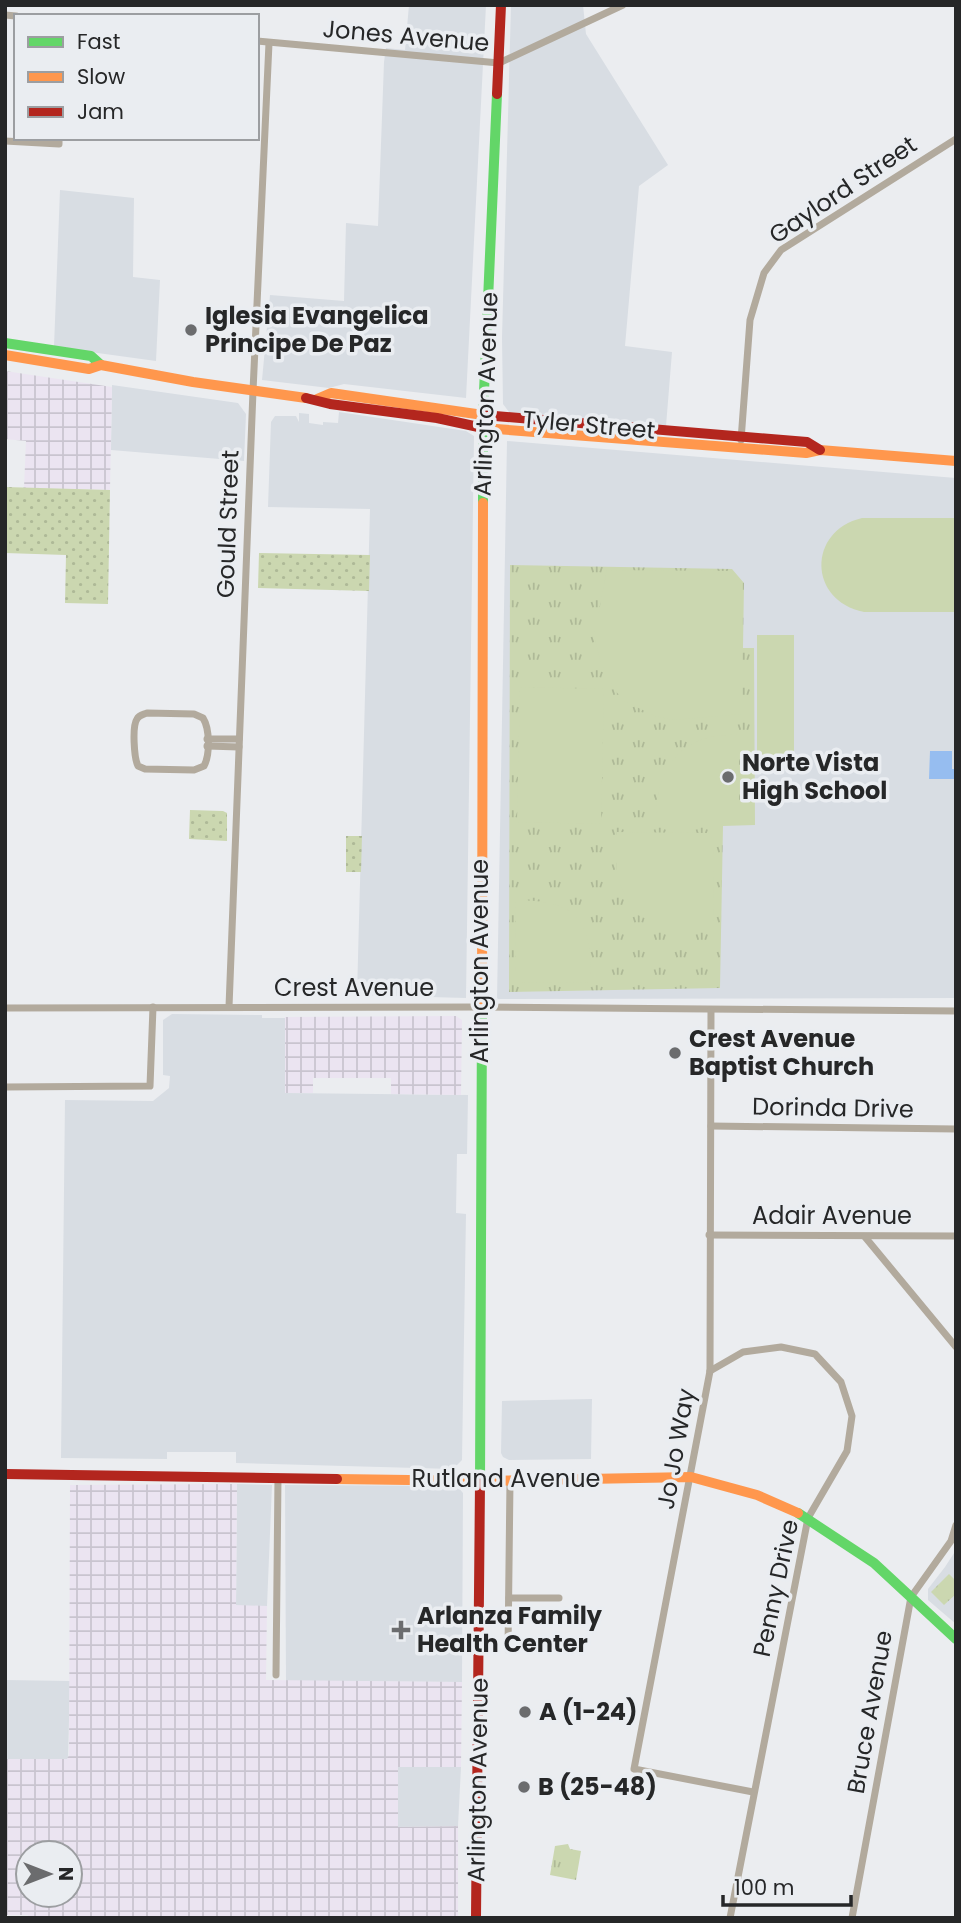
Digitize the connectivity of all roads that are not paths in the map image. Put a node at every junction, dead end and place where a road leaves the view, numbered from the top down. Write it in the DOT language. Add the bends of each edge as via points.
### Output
graph roads {
  1 [pos="501,5"];
  2 [pos="623,5"];
  3 [pos="259,41"];
  4 [pos="269,43"];
  5 [pos="499,64"];
  6 [pos="956,139"];
  7 [pos="59,140"];
  8 [pos="5,141"];
  9 [pos="5,343"];
  10 [pos="5,355"];
  11 [pos="101,365"];
  12 [pos="253,391"];
  13 [pos="317,399"];
  14 [pos="483,415"];
  15 [pos="483,428"];
  16 [pos="741,443"];
  17 [pos="956,461"];
  18 [pos="207,742"];
  19 [pos="239,743"];
  20 [pos="153,1007"];
  21 [pos="229,1007"];
  22 [pos="480,1007"];
  23 [pos="5,1008"];
  24 [pos="711,1010"];
  25 [pos="956,1011"];
  26 [pos="5,1087"];
  27 [pos="711,1126"];
  28 [pos="956,1129"];
  29 [pos="709,1235"];
  30 [pos="956,1236"];
  31 [pos="865,1237"];
  32 [pos="956,1347"];
  33 [pos="710,1371"];
  34 [pos="5,1474"];
  35 [pos="278,1477"];
  36 [pos="691,1477"];
  37 [pos="480,1481"];
  38 [pos="510,1481"];
  39 [pos="808,1518"];
  40 [pos="956,1525"];
  41 [pos="911,1597"];
  42 [pos="509,1598"];
  43 [pos="559,1598"];
  44 [pos="956,1639"];
  45 [pos="508,1650"];
  46 [pos="276,1675"];
  47 [pos="753,1792"];
  48 [pos="476,1918"];
  49 [pos="730,1918"];
  50 [pos="852,1918"];
  1 -- 5 [label="main road, Arlington Avenue"];
  2 -- 5 [label="street, Jones Avenue"];
  3 -- 4 [label="street, Jones Avenue"];
  4 -- 5 [label="street, Jones Avenue"];
  4 -- 12 [label="street, Gould Street"];
  5 -- 14 [label="main road, Arlington Avenue"];
  6 -- 16 [label="street, Gaylord Street" via="781,250 764,273 750,320"];
  7 -- 8 [label="street" via="59,144"];
  9 -- 11 [label="main road, Tyler Street" via="91,356"];
  10 -- 11 [label="main road, Tyler Street" via="89,369"];
  11 -- 12 [label="main road, Tyler Street"];
  12 -- 13 [label="main road, Tyler Street"];
  12 -- 19 [label="street, Gould Street"];
  13 -- 14 [label="main road, Tyler Street" via="331,393"];
  13 -- 15 [label="main road, Tyler Street"];
  14 -- 15 [label="main road, Arlington Avenue"];
  14 -- 16 [label="main road, Tyler Street"];
  15 -- 16 [label="main road, Tyler Street" via="615,440"];
  15 -- 22 [label="main road, Arlington Avenue"];
  16 -- 17 [label="main road, Tyler Street" via="807,442 820,450"];
  18 -- 18 [label="street" via="207,761 194,770 140,767 134,757 135,722 146,713 194,713 207,723"];
  18 -- 19 [label="street"];
  19 -- 21 [label="street, Gould Street"];
  20 -- 21 [label="street, Crest Avenue"];
  20 -- 23 [label="street, Crest Avenue"];
  20 -- 26 [label="street" via="150,1087"];
  21 -- 22 [label="street, Crest Avenue"];
  22 -- 24 [label="street, Crest Avenue"];
  22 -- 37 [label="main road, Arlington Avenue"];
  24 -- 25 [label="street, Crest Avenue"];
  24 -- 27 [label="street, Jo Jo Way"];
  27 -- 28 [label="street, Dorinda Drive"];
  27 -- 29 [label="street, Jo Jo Way"];
  29 -- 31 [label="street, Adair Avenue"];
  29 -- 33 [label="street, Jo Jo Way"];
  30 -- 31 [label="street, Adair Avenue"];
  31 -- 32 [label="street"];
  33 -- 36 [label="street, Jo Jo Way"];
  33 -- 39 [label="street, Penny Drive" via="743,1352 781,1347 816,1354 841,1382 852,1416 847,1451"];
  34 -- 35 [label="main road, Rutland Avenue"];
  35 -- 37 [label="main road, Rutland Avenue"];
  35 -- 46 [label="street"];
  36 -- 38 [label="main road, Rutland Avenue"];
  36 -- 39 [label="main road, Rutland Avenue" via="757,1495"];
  36 -- 47 [label="street, Jo Jo Way" via="634,1769"];
  37 -- 38 [label="main road, Rutland Avenue"];
  37 -- 48 [label="main road, Arlington Avenue"];
  38 -- 42 [label="street"];
  39 -- 41 [label="main road, Rutland Avenue" via="874,1563"];
  39 -- 47 [label="street, Penny Drive"];
  40 -- 41 [label="street, Bruce Avenue" via="951,1541"];
  41 -- 44 [label="main road, Rutland Avenue"];
  41 -- 50 [label="street, Bruce Avenue"];
  42 -- 43 [label="street"];
  42 -- 45 [label="street"];
  47 -- 49 [label="street, Penny Drive"];
}
